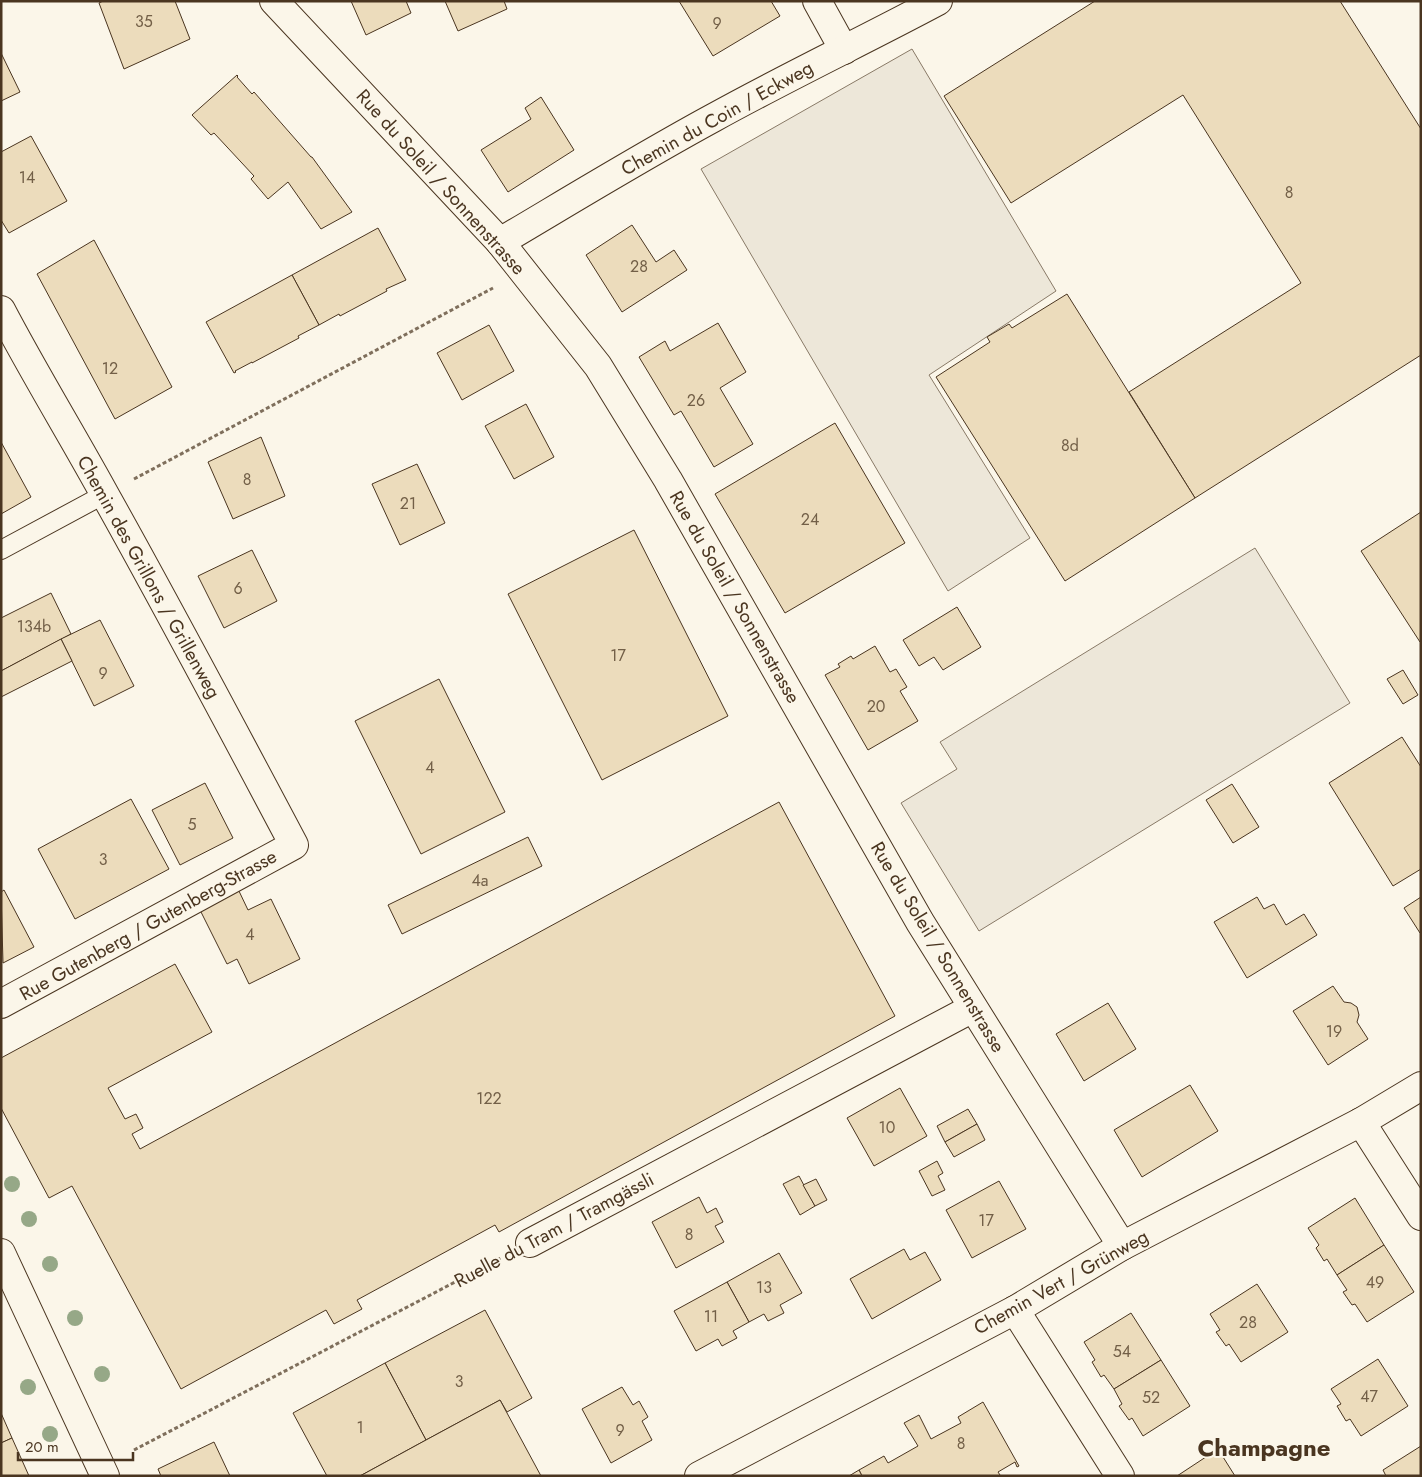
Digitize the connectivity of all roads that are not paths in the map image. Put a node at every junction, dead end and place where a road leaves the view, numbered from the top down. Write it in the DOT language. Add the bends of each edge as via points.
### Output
graph roads {
  1 [pos="274,1"];
  2 [pos="818,1"];
  3 [pos="938,1"];
  4 [pos="844,50"];
  5 [pos="500,242"];
  6 [pos="1,310"];
  7 [pos="105,494"];
  8 [pos="1,550"];
  9 [pos="294,845"];
  10 [pos="1,1004"];
  11 [pos="973,1008"];
  12 [pos="1421,1086"];
  13 [pos="1361,1122"];
  14 [pos="1421,1216"];
  15 [pos="530,1243"];
  16 [pos="1122,1246"];
  17 [pos="1,1252"];
  18 [pos="1014,1310"];
  19 [pos="105,1476"];
  20 [pos="698,1476"];
  21 [pos="1120,1476"];
  1 -- 5 [label="street, Rue du Soleil / Sonnenstrasse"];
  2 -- 4 [label="street"];
  3 -- 4 [label="street, Chemin du Coin / Eckweg"];
  4 -- 5 [label="street, Chemin du Coin / Eckweg" via="711,118"];
  5 -- 11 [label="street, Rue du Soleil / Sonnenstrasse" via="598,366 668,480 920,922"];
  6 -- 7 [label="street, Chemin des Grillons / Grillenweg"];
  7 -- 8 [label="lane"];
  7 -- 9 [label="street, Chemin des Grillons / Grillenweg"];
  9 -- 10 [label="street, Rue Gutenberg / Gutenberg-Strasse"];
  11 -- 15 [label="street, Ruelle du Tram / Tramgässli"];
  11 -- 16 [label="street, Rue du Soleil / Sonnenstrasse"];
  12 -- 13 [label="street, Chemin Vert / Grünweg"];
  13 -- 14 [label="street"];
  13 -- 16 [label="street, Chemin Vert / Grünweg"];
  16 -- 18 [label="street, Chemin Vert / Grünweg"];
  17 -- 19 [label="street"];
  18 -- 20 [label="street, Chemin Vert / Grünweg"];
  18 -- 21 [label="street"];
}
